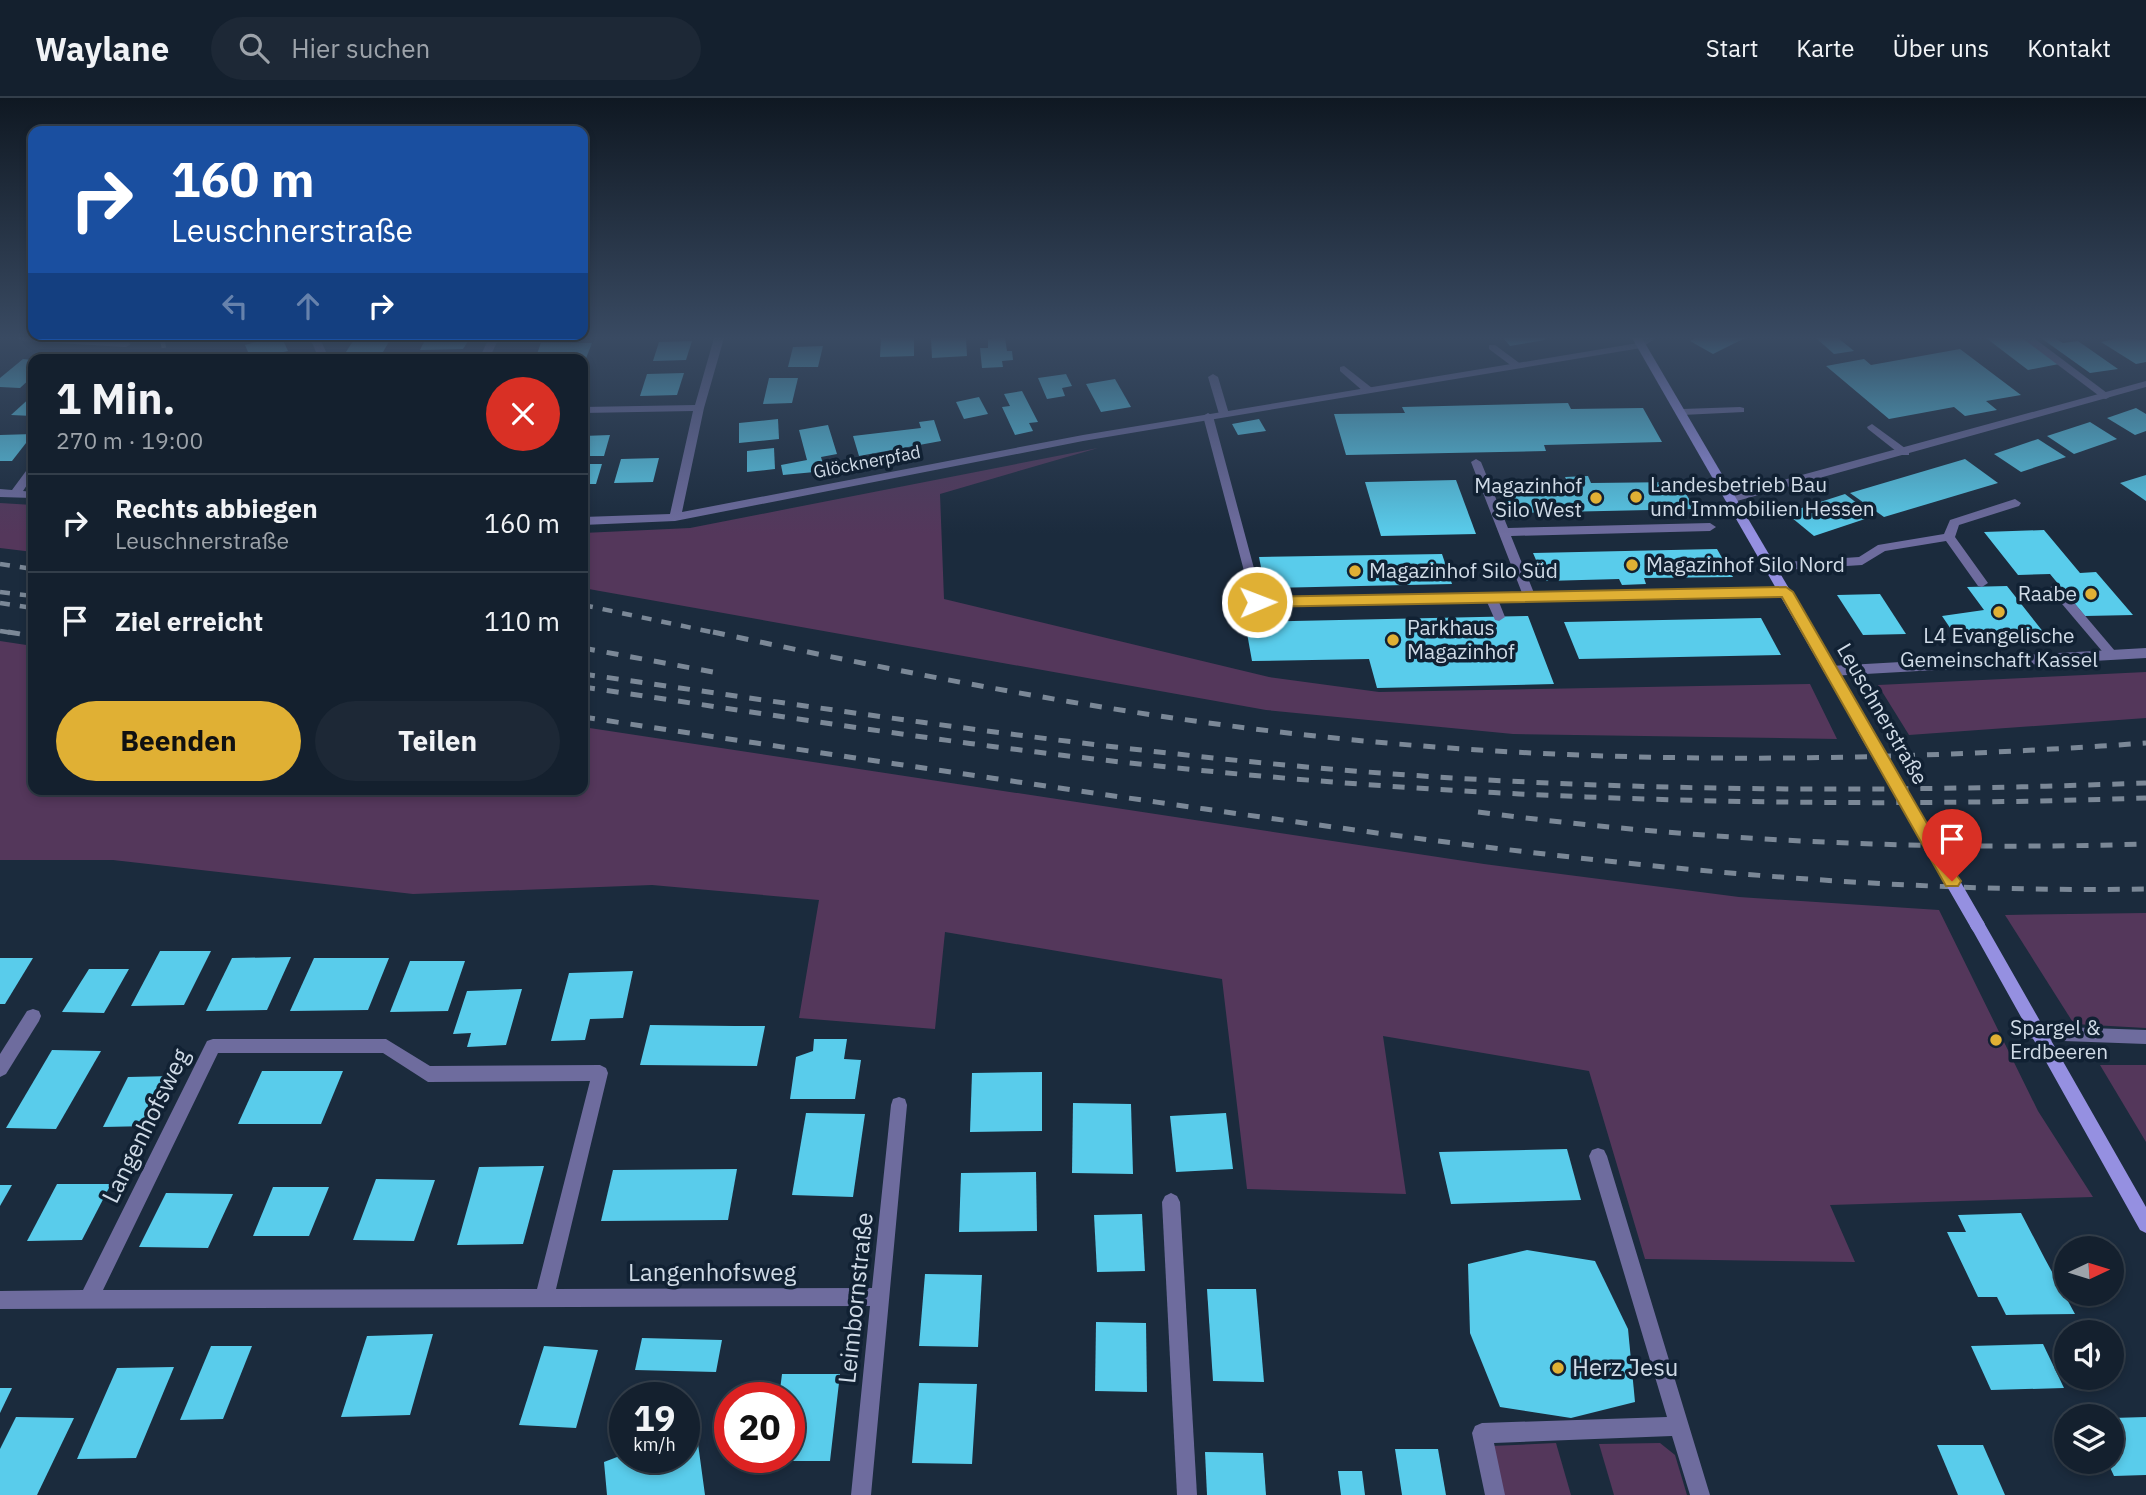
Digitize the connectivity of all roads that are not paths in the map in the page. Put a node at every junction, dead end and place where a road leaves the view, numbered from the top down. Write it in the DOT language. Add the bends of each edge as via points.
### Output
graph roads {
  1 [pos="700,403"];
  2 [pos="1221,403"];
  3 [pos="1289,403"];
  4 [pos="1677,403"];
  5 [pos="2081,403"];
  6 [pos="699,408"];
  7 [pos="588,410"];
  8 [pos="1740,410"];
  9 [pos="1682,412"];
  10 [pos="1224,414"];
  11 [pos="1208,416"];
  12 [pos="1872,427"];
  13 [pos="1905,453"];
  14 [pos="1476,462"];
  15 [pos="28,476"];
  16 [pos="0,493"];
  17 [pos="15,494"];
  18 [pos="28,495"];
  19 [pos="1733,498"];
  20 [pos="2015,503"];
  21 [pos="675,517"];
  22 [pos="588,521"];
  23 [pos="1710,527"];
  24 [pos="1503,532"];
  25 [pos="1949,537"];
  26 [pos="1772,567"];
  27 [pos="1982,583"];
  28 [pos="2055,588"];
  29 [pos="1786,592"];
  30 [pos="1530,598"];
  31 [pos="1492,599"];
  32 [pos="1499,617"];
  33 [pos="2146,653"];
  34 [pos="2111,654"];
  35 [pos="1830,671"];
  36 [pos="33,1016"];
  37 [pos="2036,1033"];
  38 [pos="2146,1037"];
  39 [pos="0,1041"];
  40 [pos="17,1041"];
  41 [pos="0,1069"];
  42 [pos="899,1105"];
  43 [pos="1598,1156"];
  44 [pos="1171,1202"];
  45 [pos="2146,1224"];
  46 [pos="880,1297"];
  47 [pos="544,1298"];
  48 [pos="0,1300"];
  49 [pos="88,1301"];
  50 [pos="1679,1426"];
  51 [pos="861,1495"];
  52 [pos="1187,1495"];
  53 [pos="1495,1495"];
  54 [pos="1700,1495"];
  1 -- 6 [label="street"];
  2 -- 10 [label="street"];
  3 -- 10 [label="street, Glöcknerpfad"];
  4 -- 9 [label="main road, Leuschnerstraße"];
  5 -- 13 [label="street"];
  6 -- 7 [label="street"];
  6 -- 21 [label="street"];
  8 -- 9 [label="street"];
  9 -- 19 [label="main road, Leuschnerstraße"];
  10 -- 11 [label="street, Glöcknerpfad"];
  11 -- 21 [label="street, Glöcknerpfad"];
  11 -- 31 [label="street" via="1257,602"];
  12 -- 13 [label="street"];
  13 -- 19 [label="street"];
  14 -- 24 [label="street"];
  15 -- 17 [label="street"];
  16 -- 17 [label="street"];
  17 -- 18 [label="street"];
  19 -- 26 [label="main road, Leuschnerstraße"];
  20 -- 25 [label="street" via="1954,523"];
  21 -- 22 [label="street, Glöcknerpfad"];
  23 -- 24 [label="street"];
  24 -- 30 [label="street"];
  25 -- 26 [label="street" via="1882,548 1862,561"];
  25 -- 27 [label="street"];
  26 -- 29 [label="main road, Leuschnerstraße"];
  28 -- 34 [label="street"];
  29 -- 30 [label="street"];
  29 -- 35 [label="main road, Leuschnerstraße"];
  30 -- 31 [label="street"];
  31 -- 32 [label="street"];
  33 -- 34 [label="street"];
  34 -- 35 [label="street"];
  35 -- 37 [label="main road, Leuschnerstraße, bridge"];
  36 -- 40 [label="street"];
  37 -- 38 [label="street"];
  37 -- 45 [label="main road, Leuschnerstraße"];
  39 -- 40 [label="street"];
  40 -- 41 [label="street"];
  42 -- 46 [label="street, Leimbornstraße"];
  43 -- 50 [label="street"];
  44 -- 52 [label="street"];
  46 -- 47 [label="street, Langenhofsweg"];
  46 -- 51 [label="street, Leimbornstraße"];
  47 -- 49 [label="street, Langenhofsweg"];
  47 -- 49 [label="street, Langenhofsweg" via="600,1073 428,1074 386,1046 213,1046"];
  48 -- 49 [label="street, Langenhofsweg"];
  50 -- 53 [label="street" via="1482,1433"];
  50 -- 54 [label="street"];
}
